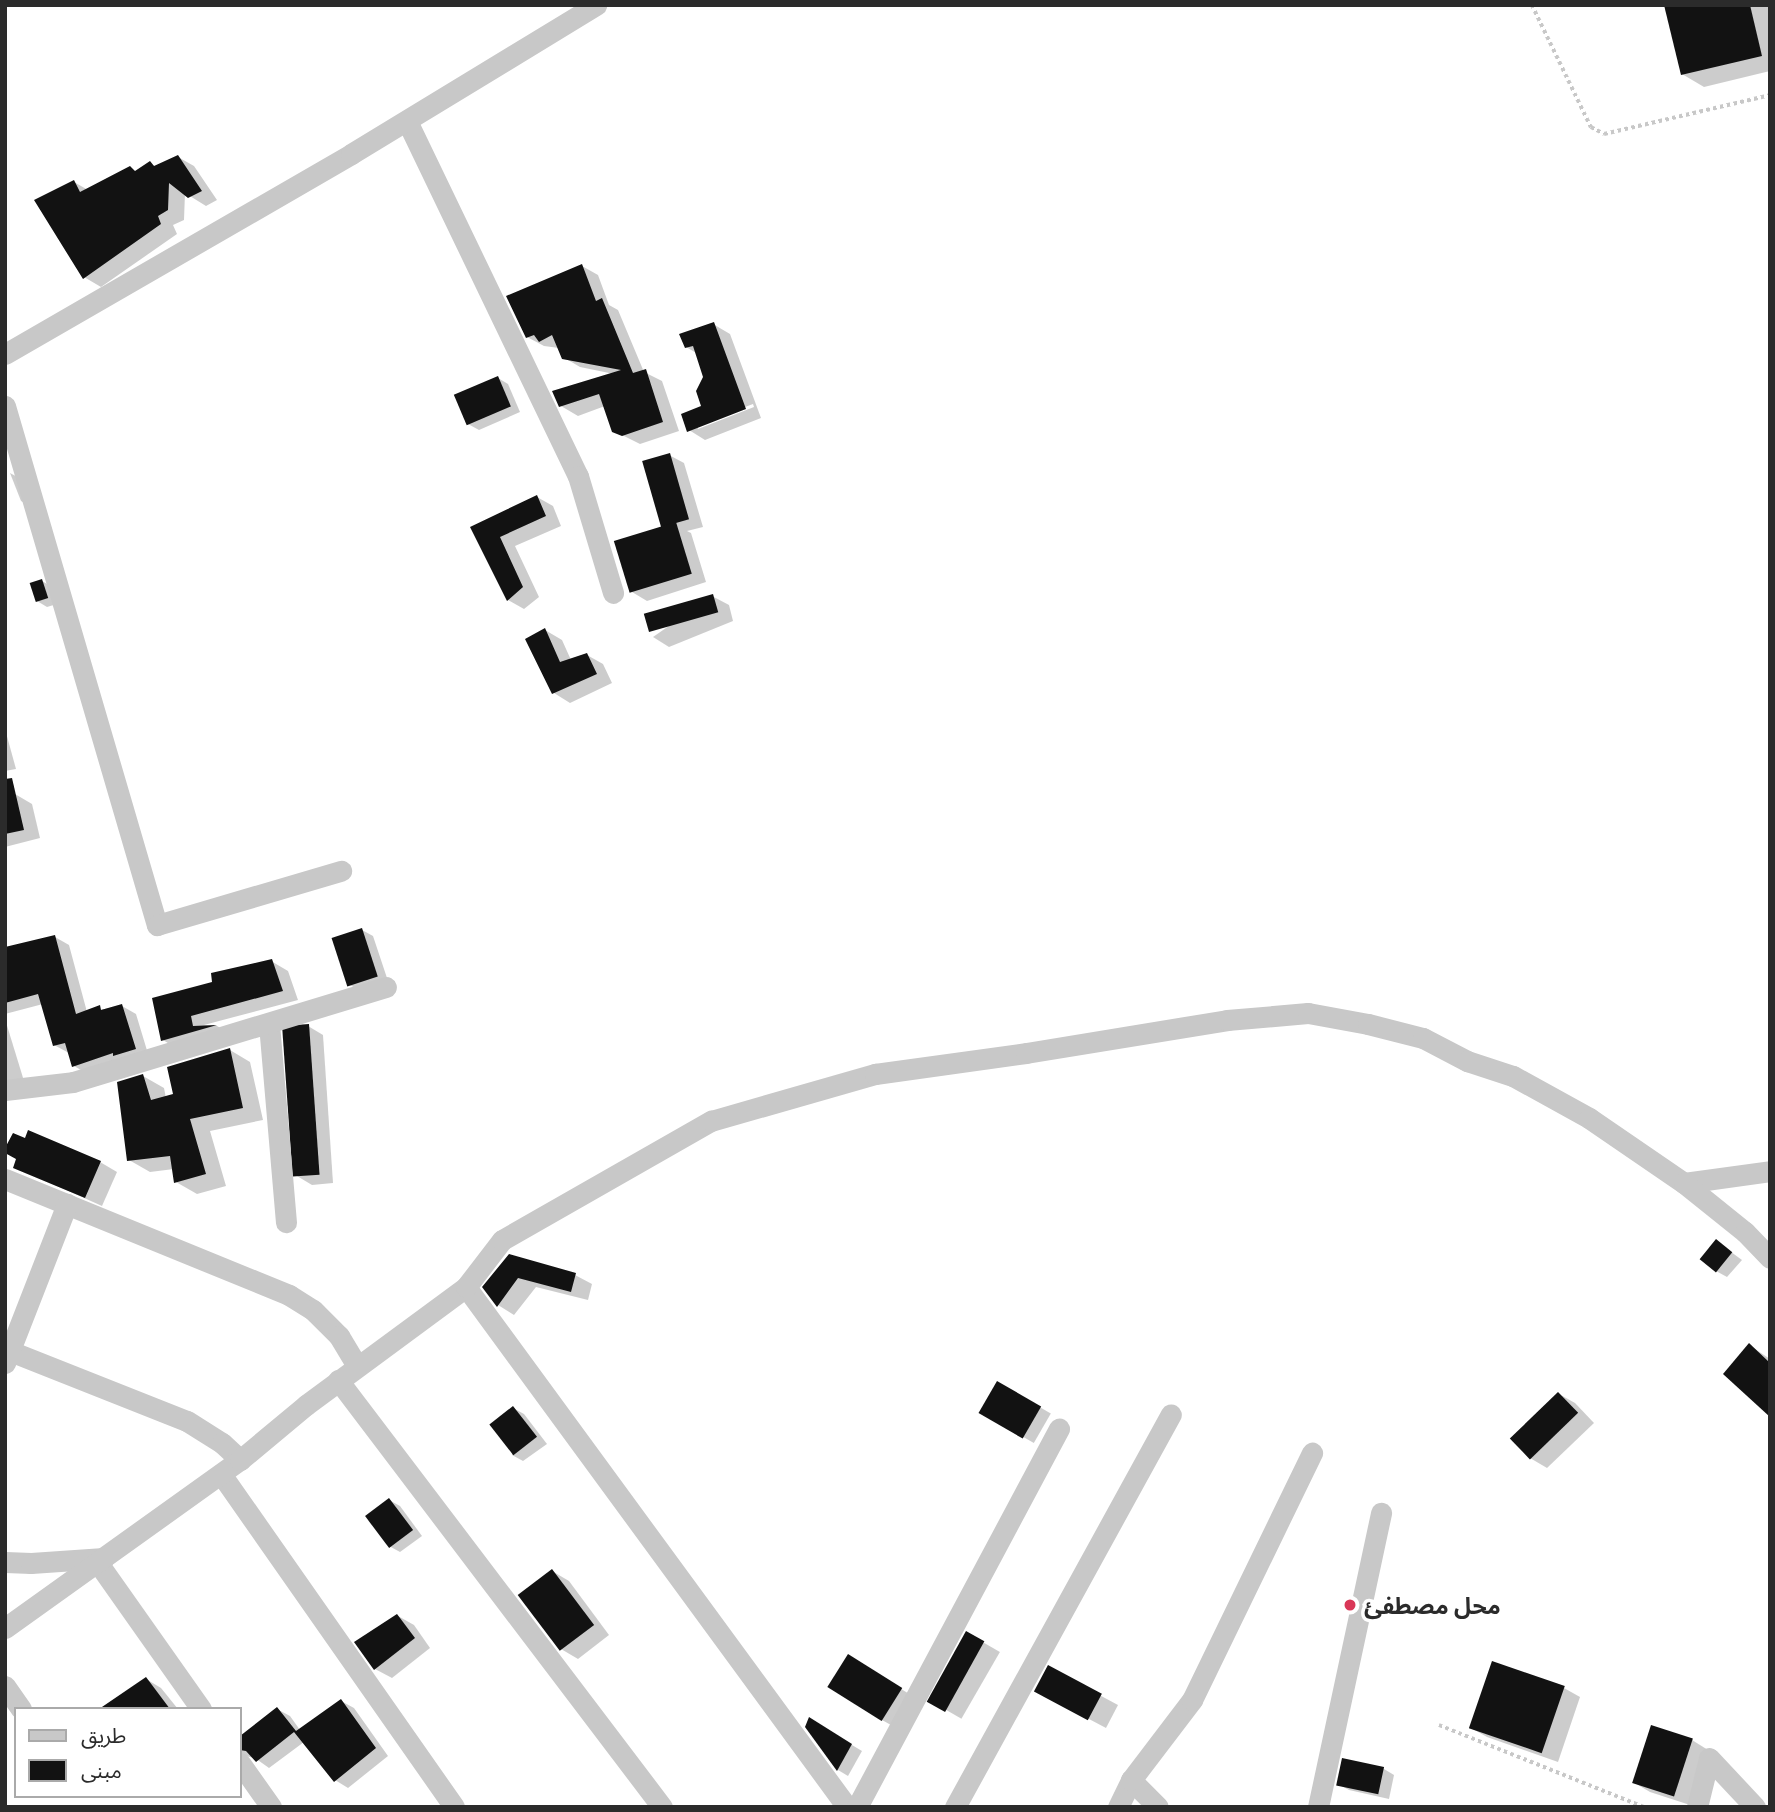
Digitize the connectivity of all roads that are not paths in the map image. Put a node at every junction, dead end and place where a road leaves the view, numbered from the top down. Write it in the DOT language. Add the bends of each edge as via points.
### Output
graph roads {
  1 [pos="596,5"];
  2 [pos="407,121"];
  3 [pos="5,355"];
  4 [pos="5,406"];
  5 [pos="613,593"];
  6 [pos="341,871"];
  7 [pos="386,987"];
  8 [pos="270,1024"];
  9 [pos="5,1090"];
  10 [pos="1770,1171"];
  11 [pos="5,1179"];
  12 [pos="1684,1183"];
  13 [pos="67,1204"];
  14 [pos="286,1222"];
  15 [pos="1770,1258"];
  16 [pos="466,1287"];
  17 [pos="8,1357"];
  18 [pos="357,1366"];
  19 [pos="338,1380"];
  20 [pos="1171,1415"];
  21 [pos="1059,1429"];
  22 [pos="1312,1453"];
  23 [pos="240,1460"];
  24 [pos="221,1474"];
  25 [pos="1381,1513"];
  26 [pos="102,1560"];
  27 [pos="5,1562"];
  28 [pos="5,1629"];
  29 [pos="5,1686"];
  30 [pos="20,1707"];
  31 [pos="200,1707"];
  32 [pos="242,1766"];
  33 [pos="1131,1780"];
  34 [pos="271,1807"];
  35 [pos="454,1807"];
  36 [pos="662,1807"];
  37 [pos="847,1807"];
  38 [pos="857,1807"];
  39 [pos="954,1807"];
  40 [pos="1118,1807"];
  41 [pos="1158,1807"];
  42 [pos="1318,1807"];
  43 [pos="1698,1807"];
  44 [pos="1755,1807"];
  1 -- 2 [label="street"];
  2 -- 3 [label="street"];
  2 -- 5 [label="street" via="578,476"];
  4 -- 6 [label="street" via="157,925"];
  7 -- 8 [label="street"];
  8 -- 9 [label="street" via="73,1082"];
  8 -- 14 [label="street"];
  10 -- 12 [label="street"];
  11 -- 13 [label="street"];
  12 -- 15 [label="street"];
  12 -- 16 [label="street" via="1513,1076 1423,1038 1308,1013 1227,1020 875,1074 711,1121 502,1240"];
  13 -- 17 [label="street"];
  13 -- 18 [label="street" via="289,1295 313,1310 339,1336"];
  16 -- 18 [label="street"];
  16 -- 37 [label="street"];
  17 -- 23 [label="street" via="187,1421"];
  18 -- 19 [label="street"];
  19 -- 23 [label="street"];
  19 -- 36 [label="street"];
  20 -- 39 [label="street"];
  21 -- 38 [label="street"];
  22 -- 33 [label="street" via="1192,1700"];
  23 -- 24 [label="street"];
  24 -- 26 [label="street"];
  24 -- 35 [label="street"];
  25 -- 42 [label="street"];
  26 -- 27 [label="street"];
  26 -- 28 [label="street"];
  26 -- 31 [label="street"];
  29 -- 30 [label="street"];
  32 -- 34 [label="street"];
  33 -- 40 [label="street"];
  33 -- 41 [label="street"];
  43 -- 44 [label="street" via="1709,1758"];
}
